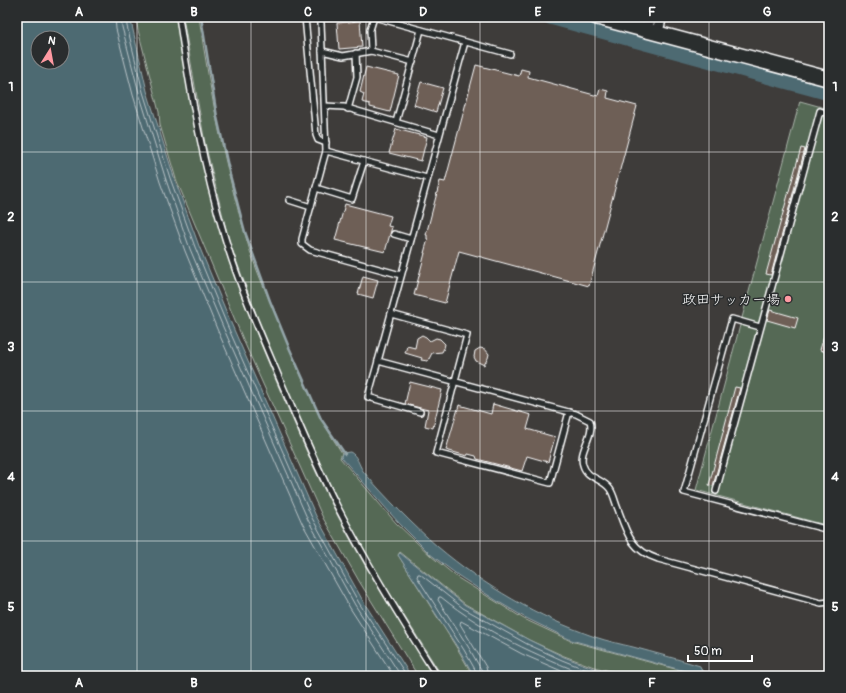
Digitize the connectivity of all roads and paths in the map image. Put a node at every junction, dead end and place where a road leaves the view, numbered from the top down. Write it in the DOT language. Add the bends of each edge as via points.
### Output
graph roads {
  1 [pos="180,17"];
  2 [pos="305,17"];
  3 [pos="320,17"];
  4 [pos="374,17"];
  5 [pos="596,17"];
  6 [pos="650,17"];
  7 [pos="661,17"];
  8 [pos="421,30"];
  9 [pos="652,32"];
  10 [pos="465,42"];
  11 [pos="322,51"];
  12 [pos="371,51"];
  13 [pos="356,53"];
  14 [pos="510,54"];
  15 [pos="413,62"];
  16 [pos="829,79"];
  17 [pos="325,106"];
  18 [pos="348,108"];
  19 [pos="829,114"];
  20 [pos="396,122"];
  21 [pos="439,135"];
  22 [pos="326,143"];
  23 [pos="326,150"];
  24 [pos="364,161"];
  25 [pos="427,178"];
  26 [pos="316,188"];
  27 [pos="289,200"];
  28 [pos="311,207"];
  29 [pos="394,234"];
  30 [pos="411,239"];
  31 [pos="401,274"];
  32 [pos="390,314"];
  33 [pos="760,327"];
  34 [pos="378,361"];
  35 [pos="455,382"];
  36 [pos="420,412"];
  37 [pos="569,412"];
  38 [pos="716,491"];
  39 [pos="829,530"];
  40 [pos="829,602"];
  41 [pos="437,676"];
  1 -- 41 [label="lane" via="189,82 209,174 225,238 252,315 337,506 397,612"];
  2 -- 22 [label="lane" via="316,136 318,140"];
  3 -- 11 [label="lane"];
  4 -- 8 [label="lane"];
  4 -- 12 [label="lane" via="370,30"];
  5 -- 9 [label="street"];
  6 -- 9 [label="street"];
  7 -- 9 [label="street"];
  8 -- 10 [label="lane"];
  8 -- 15 [label="lane"];
  9 -- 16 [label="street"];
  10 -- 14 [label="lane"];
  10 -- 21 [label="lane"];
  11 -- 13 [label="lane" via="343,56"];
  11 -- 17 [label="lane"];
  12 -- 13 [label="lane"];
  12 -- 15 [label="lane"];
  13 -- 18 [label="lane" via="357,77"];
  15 -- 20 [label="lane"];
  17 -- 18 [label="lane"];
  17 -- 22 [label="lane"];
  18 -- 20 [label="lane"];
  19 -- 33 [label="lane" via="820,111"];
  20 -- 21 [label="lane"];
  21 -- 25 [label="lane"];
  22 -- 23 [label="lane"];
  23 -- 24 [label="lane"];
  23 -- 26 [label="lane"];
  24 -- 25 [label="lane"];
  24 -- 26 [label="lane" via="352,199"];
  25 -- 30 [label="lane"];
  26 -- 28 [label="lane"];
  27 -- 28 [label="lane"];
  28 -- 31 [label="lane" via="302,239 302,244 306,247"];
  29 -- 30 [label="lane"];
  30 -- 31 [label="lane"];
  31 -- 32 [label="lane"];
  32 -- 34 [label="lane"];
  32 -- 35 [label="lane" via="467,335"];
  33 -- 38 [label="lane"];
  33 -- 39 [label="lane" via="732,319 684,492"];
  34 -- 35 [label="lane"];
  34 -- 36 [label="lane" via="368,398"];
  35 -- 37 [label="lane"];
  35 -- 37 [label="lane" via="436,452 542,481 550,483"];
  37 -- 40 [label="lane" via="590,421 591,428 582,464 590,476 604,482 613,494 630,538 641,552 658,559 821,603"];
}
